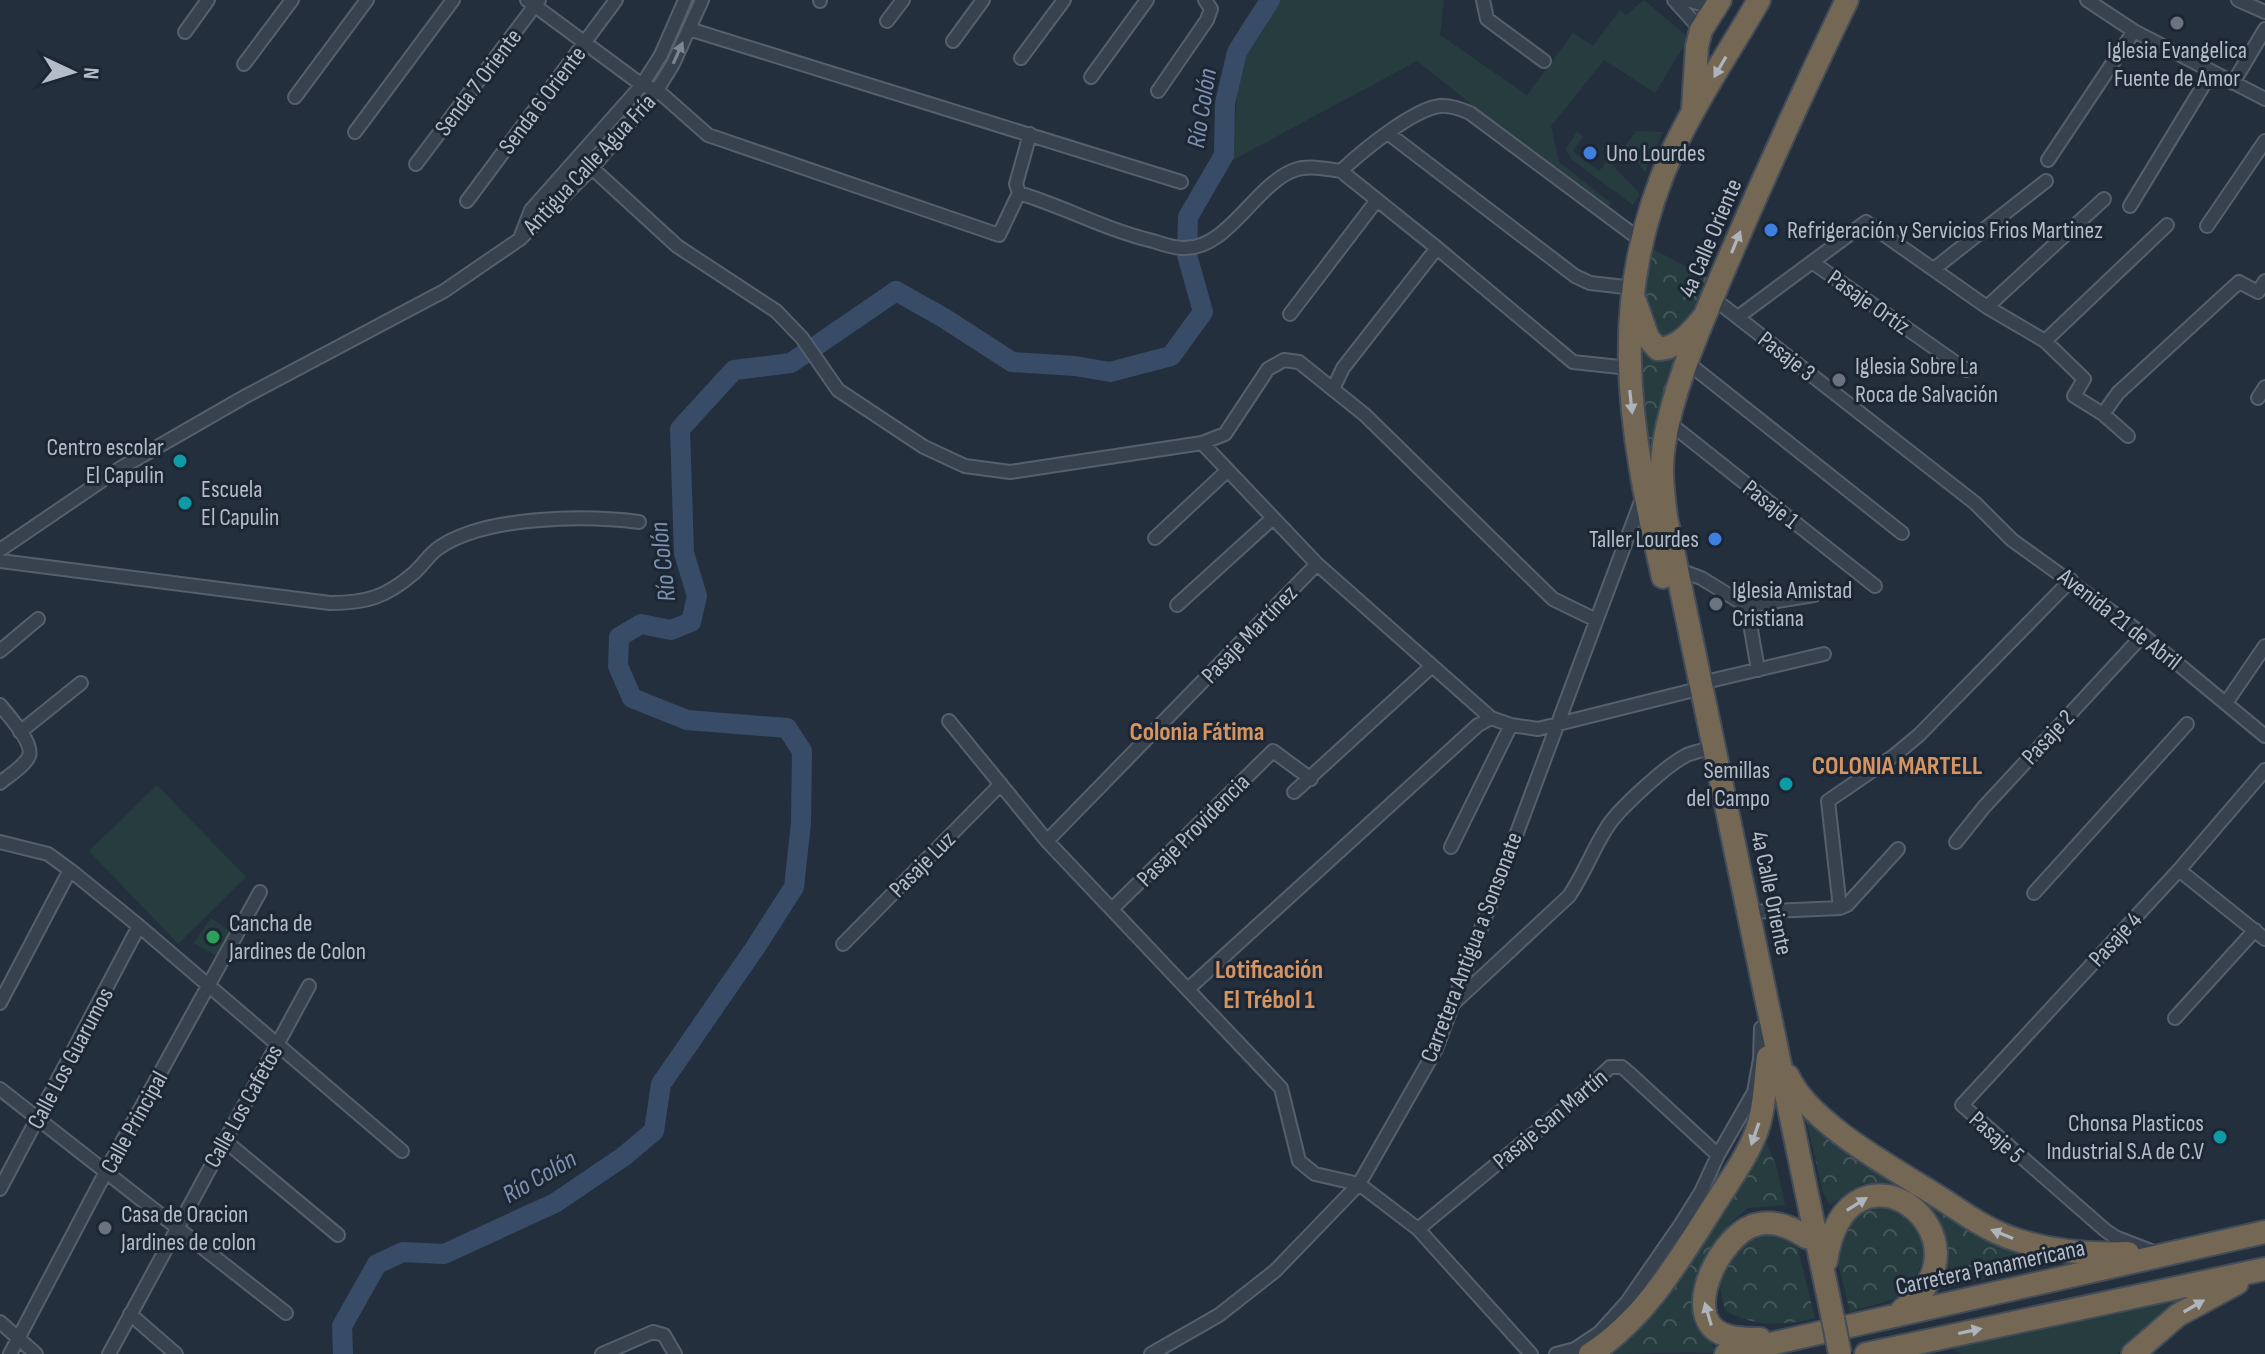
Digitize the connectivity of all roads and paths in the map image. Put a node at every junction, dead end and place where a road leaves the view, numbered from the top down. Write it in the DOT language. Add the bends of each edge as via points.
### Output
graph roads {
  1 [pos="208,0"];
  2 [pos="292,0"];
  3 [pos="367,0"];
  4 [pos="453,0"];
  5 [pos="616,0"];
  6 [pos="685,0"];
  7 [pos="702,0"];
  8 [pos="903,0"];
  9 [pos="983,0"];
  10 [pos="1064,0"];
  11 [pos="1147,0"];
  12 [pos="1205,0"];
  13 [pos="1483,0"];
  14 [pos="1674,0"];
  15 [pos="1687,0"];
  16 [pos="1759,0"];
  17 [pos="1847,0"];
  18 [pos="2087,0"];
  19 [pos="2238,0"];
  20 [pos="533,2"];
  21 [pos="1718,4"];
  22 [pos="2265,12"];
  23 [pos="887,21"];
  24 [pos="689,29"];
  25 [pos="2265,29"];
  26 [pos="1701,30"];
  27 [pos="2134,31"];
  28 [pos="185,32"];
  29 [pos="953,41"];
  30 [pos="585,43"];
  31 [pos="1021,58"];
  32 [pos="1544,61"];
  33 [pos="244,64"];
  34 [pos="2211,73"];
  35 [pos="1091,77"];
  36 [pos="2233,83"];
  37 [pos="642,85"];
  38 [pos="657,90"];
  39 [pos="1158,91"];
  40 [pos="295,97"];
  41 [pos="2265,99"];
  42 [pos="1693,113"];
  43 [pos="355,132"];
  44 [pos="1030,134"];
  45 [pos="1389,134"];
  46 [pos="2265,141"];
  47 [pos="2048,160"];
  48 [pos="416,164"];
  49 [pos="592,168"];
  50 [pos="1341,171"];
  51 [pos="2046,181"];
  52 [pos="1181,182"];
  53 [pos="1019,193"];
  54 [pos="2104,199"];
  55 [pos="1377,200"];
  56 [pos="467,201"];
  57 [pos="2130,206"];
  58 [pos="2167,225"];
  59 [pos="2207,226"];
  60 [pos="520,239"];
  61 [pos="1642,241"];
  62 [pos="1437,248"];
  63 [pos="1812,262"];
  64 [pos="1935,268"];
  65 [pos="2261,286"];
  66 [pos="1634,292"];
  67 [pos="1710,306"];
  68 [pos="1987,307"];
  69 [pos="1290,314"];
  70 [pos="1738,317"];
  71 [pos="2045,341"];
  72 [pos="1688,363"];
  73 [pos="1629,368"];
  74 [pos="1966,370"];
  75 [pos="1333,389"];
  76 [pos="2103,414"];
  77 [pos="1668,422"];
  78 [pos="2128,436"];
  79 [pos="1202,443"];
  80 [pos="1228,470"];
  81 [pos="1644,493"];
  82 [pos="1975,503"];
  83 [pos="1273,518"];
  84 [pos="639,522"];
  85 [pos="1902,533"];
  86 [pos="1155,538"];
  87 [pos="0,550"];
  88 [pos="0,561"];
  89 [pos="1317,564"];
  90 [pos="1677,569"];
  91 [pos="2071,580"];
  92 [pos="1875,586"];
  93 [pos="1814,595"];
  94 [pos="1177,605"];
  95 [pos="1747,606"];
  96 [pos="38,619"];
  97 [pos="1596,620"];
  98 [pos="2143,635"];
  99 [pos="2265,646"];
  100 [pos="0,651"];
  101 [pos="1824,654"];
  102 [pos="1432,666"];
  103 [pos="1758,670"];
  104 [pos="81,683"];
  105 [pos="1696,687"];
  106 [pos="2226,703"];
  107 [pos="0,705"];
  108 [pos="1491,718"];
  109 [pos="949,721"];
  110 [pos="2187,724"];
  111 [pos="1511,725"];
  112 [pos="1555,726"];
  113 [pos="20,732"];
  114 [pos="2265,736"];
  115 [pos="1703,750"];
  116 [pos="2265,770"];
  117 [pos="1311,779"];
  118 [pos="0,783"];
  119 [pos="1001,784"];
  120 [pos="1294,792"];
  121 [pos="1047,841"];
  122 [pos="0,842"];
  123 [pos="1956,842"];
  124 [pos="1451,847"];
  125 [pos="1898,849"];
  126 [pos="70,870"];
  127 [pos="2179,870"];
  128 [pos="260,892"];
  129 [pos="2034,893"];
  130 [pos="1840,908"];
  131 [pos="1112,909"];
  132 [pos="1750,912"];
  133 [pos="139,926"];
  134 [pos="2260,934"];
  135 [pos="843,944"];
  136 [pos="309,986"];
  137 [pos="210,987"];
  138 [pos="1188,989"];
  139 [pos="0,1003"];
  140 [pos="1452,1006"];
  141 [pos="2175,1018"];
  142 [pos="1761,1028"];
  143 [pos="277,1044"];
  144 [pos="1774,1056"];
  145 [pos="0,1089"];
  146 [pos="1962,1105"];
  147 [pos="38,1119"];
  148 [pos="224,1140"];
  149 [pos="402,1151"];
  150 [pos="1718,1155"];
  151 [pos="106,1172"];
  152 [pos="1359,1184"];
  153 [pos="0,1189"];
  154 [pos="177,1227"];
  155 [pos="1418,1229"];
  156 [pos="2105,1230"];
  157 [pos="2265,1232"];
  158 [pos="338,1235"];
  159 [pos="1806,1237"];
  160 [pos="2189,1248"];
  161 [pos="2151,1251"];
  162 [pos="2090,1253"];
  163 [pos="1824,1270"];
  164 [pos="2265,1270"];
  165 [pos="286,1313"];
  166 [pos="130,1314"];
  167 [pos="1836,1321"];
  168 [pos="0,1322"];
  169 [pos="1801,1335"];
  170 [pos="19,1337"];
  171 [pos="1582,1351"];
  172 [pos="10,1354"];
  173 [pos="36,1354"];
  174 [pos="109,1354"];
  175 [pos="176,1354"];
  176 [pos="602,1354"];
  177 [pos="675,1354"];
  178 [pos="1151,1354"];
  179 [pos="1531,1354"];
  180 [pos="1556,1354"];
  181 [pos="1726,1354"];
  182 [pos="1832,1354"];
  183 [pos="1840,1354"];
  184 [pos="1866,1354"];
  185 [pos="2133,1354"];
  1 -- 28 [label="street"];
  2 -- 33 [label="street"];
  3 -- 40 [label="street"];
  4 -- 43 [label="street"];
  5 -- 30 [label="street, Senda 6 Oriente"];
  6 -- 37 [label="street, Antigua Calle Agua Fría"];
  7 -- 24 [label="street, Antigua Calle Agua Fría"];
  8 -- 23 [label="street"];
  9 -- 29 [label="street"];
  10 -- 31 [label="street"];
  11 -- 35 [label="street"];
  12 -- 39 [label="street" via="1211,9 1207,20"];
  13 -- 32 [label="street" via="1487,19"];
  14 -- 26 [label="street"];
  15 -- 21 [label="street"];
  16 -- 42 [label="highway, 4a Calle Oriente, one-way"];
  67 -- 17 [label="highway, 4a Calle Oriente, one-way" via="1789,119"];
  18 -- 27 [label="street"];
  19 -- 22 [label="street"];
  20 -- 30 [label="street"];
  20 -- 48 [label="street, Senda 7 Oriente"];
  21 -- 26 [label="highway"];
  38 -- 24 [label="street, Antigua Calle Agua Fría, one-way"];
  24 -- 44 [label="street"];
  25 -- 36 [label="street"];
  26 -- 42 [label="highway"];
  27 -- 34 [label="street"];
  27 -- 47 [label="street"];
  30 -- 37 [label="street"];
  30 -- 56 [label="street, Senda 6 Oriente"];
  34 -- 36 [label="street"];
  34 -- 57 [label="street"];
  36 -- 41 [label="street"];
  37 -- 38 [label="street"];
  37 -- 60 [label="street, Antigua Calle Agua Fría" via="531,210"];
  38 -- 49 [label="street, Antigua Calle Agua Fría"];
  38 -- 53 [label="street" via="708,135 999,235"];
  42 -- 61 [label="highway, 4a Calle Oriente" via="1665,169"];
  44 -- 52 [label="street"];
  44 -- 53 [label="street" via="1016,184"];
  45 -- 50 [label="street"];
  45 -- 61 [label="street" via="1424,110 1457,107"];
  45 -- 66 [label="street" via="1575,276"];
  46 -- 59 [label="street"];
  49 -- 60 [label="street, Antigua Calle Agua Fría"];
  49 -- 79 [label="street" via="677,246 776,311 838,390 924,447 965,466 1010,472"];
  50 -- 53 [label="street" via="1292,171 1203,245 1183,249 1128,235"];
  50 -- 55 [label="street"];
  51 -- 64 [label="street"];
  54 -- 68 [label="street"];
  55 -- 62 [label="street"];
  55 -- 69 [label="street"];
  58 -- 71 [label="street"];
  60 -- 87 [label="street" via="444,291 119,469"];
  61 -- 66 [label="highway, 4a Calle Oriente"];
  62 -- 73 [label="street" via="1573,362"];
  62 -- 75 [label="street" via="1343,368"];
  63 -- 64 [label="street" via="1866,222"];
  63 -- 70 [label="street"];
  63 -- 74 [label="street, Pasaje Ortíz"];
  64 -- 68 [label="street"];
  65 -- 76 [label="street" via="2239,282 2118,393"];
  66 -- 67 [label="highway" via="1648,338 1658,349 1688,334"];
  66 -- 73 [label="highway, 4a Calle Oriente"];
  67 -- 70 [label="street, Pasaje 3"];
  67 -- 72 [label="highway, 4a Calle Oriente"];
  68 -- 71 [label="street"];
  70 -- 82 [label="street, Pasaje 3"];
  71 -- 76 [label="street" via="2084,379 2074,396"];
  72 -- 77 [label="highway, 4a Calle Oriente"];
  72 -- 85 [label="street"];
  73 -- 81 [label="highway, 4a Calle Oriente, one-way"];
  75 -- 79 [label="street" via="1299,362 1284,360 1268,369 1225,434"];
  75 -- 97 [label="street" via="1553,599"];
  76 -- 78 [label="street"];
  77 -- 90 [label="highway, 4a Calle Oriente" via="1663,489"];
  77 -- 92 [label="street, Pasaje 1"];
  79 -- 80 [label="street"];
  80 -- 83 [label="street"];
  80 -- 86 [label="street"];
  81 -- 97 [label="street, Carretera Antigua a Sonsonate"];
  81 -- 105 [label="highway, 4a Calle Oriente"];
  82 -- 91 [label="street, Avenida 21 de Abril" via="2012,540"];
  83 -- 89 [label="street"];
  83 -- 94 [label="street"];
  84 -- 88 [label="street" via="565,519 475,529 439,547 381,597 355,603"];
  89 -- 102 [label="street"];
  89 -- 121 [label="street, Pasaje Martínez"];
  90 -- 95 [label="street"];
  90 -- 105 [label="highway, 4a Calle Oriente"];
  91 -- 98 [label="street, Avenida 21 de Abril"];
  91 -- 130 [label="street" via="1895,755 1828,801"];
  93 -- 95 [label="street"];
  95 -- 103 [label="street"];
  96 -- 100 [label="street"];
  97 -- 112 [label="street, Carretera Antigua a Sonsonate"];
  98 -- 106 [label="street, Avenida 21 de Abril"];
  98 -- 123 [label="street, Pasaje 2"];
  99 -- 106 [label="street"];
  101 -- 103 [label="street"];
  102 -- 108 [label="street"];
  102 -- 117 [label="street"];
  103 -- 105 [label="street"];
  104 -- 113 [label="street"];
  105 -- 112 [label="street"];
  105 -- 115 [label="highway, 4a Calle Oriente"];
  105 -- 132 [label="highway, 4a Calle Oriente"];
  106 -- 114 [label="street, Avenida 21 de Abril"];
  107 -- 113 [label="street"];
  108 -- 111 [label="street"];
  108 -- 138 [label="street"];
  109 -- 119 [label="street"];
  110 -- 129 [label="street"];
  111 -- 112 [label="street"];
  111 -- 124 [label="street"];
  112 -- 140 [label="street, Carretera Antigua a Sonsonate"];
  113 -- 118 [label="street" via="28,758"];
  115 -- 140 [label="street" via="1671,766 1615,816 1569,896"];
  115 -- 142 [label="highway, 4a Calle Oriente"];
  116 -- 127 [label="street, Pasaje 4"];
  117 -- 120 [label="street"];
  117 -- 131 [label="street, Pasaje Providencia" via="1273,751"];
  119 -- 121 [label="street"];
  119 -- 135 [label="street, Pasaje Luz"];
  121 -- 131 [label="street"];
  122 -- 126 [label="street" via="48,854"];
  125 -- 130 [label="street"];
  126 -- 133 [label="street"];
  126 -- 139 [label="street"];
  127 -- 134 [label="street"];
  127 -- 146 [label="street, Pasaje 4"];
  128 -- 137 [label="street, Calle Principal"];
  130 -- 132 [label="street"];
  131 -- 138 [label="street"];
  132 -- 144 [label="highway, 4a Calle Oriente"];
  133 -- 137 [label="street"];
  133 -- 147 [label="street, Calle Los Guarumos"];
  134 -- 141 [label="street"];
  136 -- 143 [label="street, Calle Los Cafetos"];
  137 -- 143 [label="street"];
  137 -- 151 [label="street, Calle Principal"];
  138 -- 152 [label="street" via="1281,1088 1299,1161 1315,1174"];
  140 -- 152 [label="street, Carretera Antigua a Sonsonate" via="1436,1049"];
  142 -- 144 [label="highway, 4a Calle Oriente"];
  142 -- 150 [label="street" via="1754,1092"];
  143 -- 148 [label="street, Calle Los Cafetos"];
  143 -- 149 [label="street"];
  144 -- 159 [label="highway, 4a Calle Oriente"];
  162 -- 144 [label="highway, one-way" via="1998,1233 1877,1159 1801,1098"];
  144 -- 163 [label="highway, 4a Calle Oriente"];
  144 -- 171 [label="highway, one-way" via="1759,1126 1734,1175 1639,1312 1616,1336"];
  145 -- 147 [label="street"];
  146 -- 156 [label="street, Pasaje 5"];
  147 -- 151 [label="street"];
  147 -- 153 [label="street, Calle Los Guarumos"];
  148 -- 154 [label="street, Calle Los Cafetos"];
  148 -- 158 [label="street"];
  150 -- 155 [label="street, Pasaje San Martín" via="1622,1067 1610,1067"];
  150 -- 171 [label="street" via="1701,1192 1627,1302"];
  151 -- 154 [label="street"];
  151 -- 170 [label="street, Calle Principal"];
  152 -- 155 [label="street"];
  152 -- 178 [label="street, Carretera Antigua a Sonsonate" via="1275,1271 1219,1315"];
  154 -- 165 [label="street"];
  154 -- 166 [label="street, Calle Los Cafetos"];
  155 -- 179 [label="street"];
  156 -- 161 [label="street, Pasaje 5"];
  156 -- 162 [label="street" via="2103,1245"];
  157 -- 160 [label="highway, Carretera Panamericana"];
  159 -- 167 [label="highway, 4a Calle Oriente"];
  169 -- 159 [label="highway, one-way" via="1742,1339 1721,1333 1707,1319 1704,1296 1724,1250 1751,1227 1784,1225"];
  160 -- 161 [label="highway"];
  160 -- 167 [label="highway, Carretera Panamericana" via="2054,1281"];
  161 -- 162 [label="highway"];
  163 -- 167 [label="highway, 4a Calle Oriente"];
  163 -- 167 [label="highway, one-way" via="1839,1218 1865,1197 1896,1196 1931,1230 1936,1256 1930,1283 1920,1298 1900,1312"];
  184 -- 164 [label="highway, one-way"];
  185 -- 164 [label="highway, one-way" via="2178,1315"];
  166 -- 174 [label="street, Calle Los Cafetos"];
  166 -- 175 [label="street"];
  167 -- 169 [label="highway, Carretera Panamericana"];
  167 -- 182 [label="highway, 4a Calle Oriente"];
  167 -- 183 [label="highway, 4a Calle Oriente, bridge"];
  168 -- 170 [label="street"];
  169 -- 181 [label="highway, Carretera Panamericana"];
  170 -- 172 [label="street, Calle Principal"];
  170 -- 173 [label="street"];
  171 -- 180 [label="street"];
  176 -- 177 [label="street" via="653,1332 664,1335"];
}
